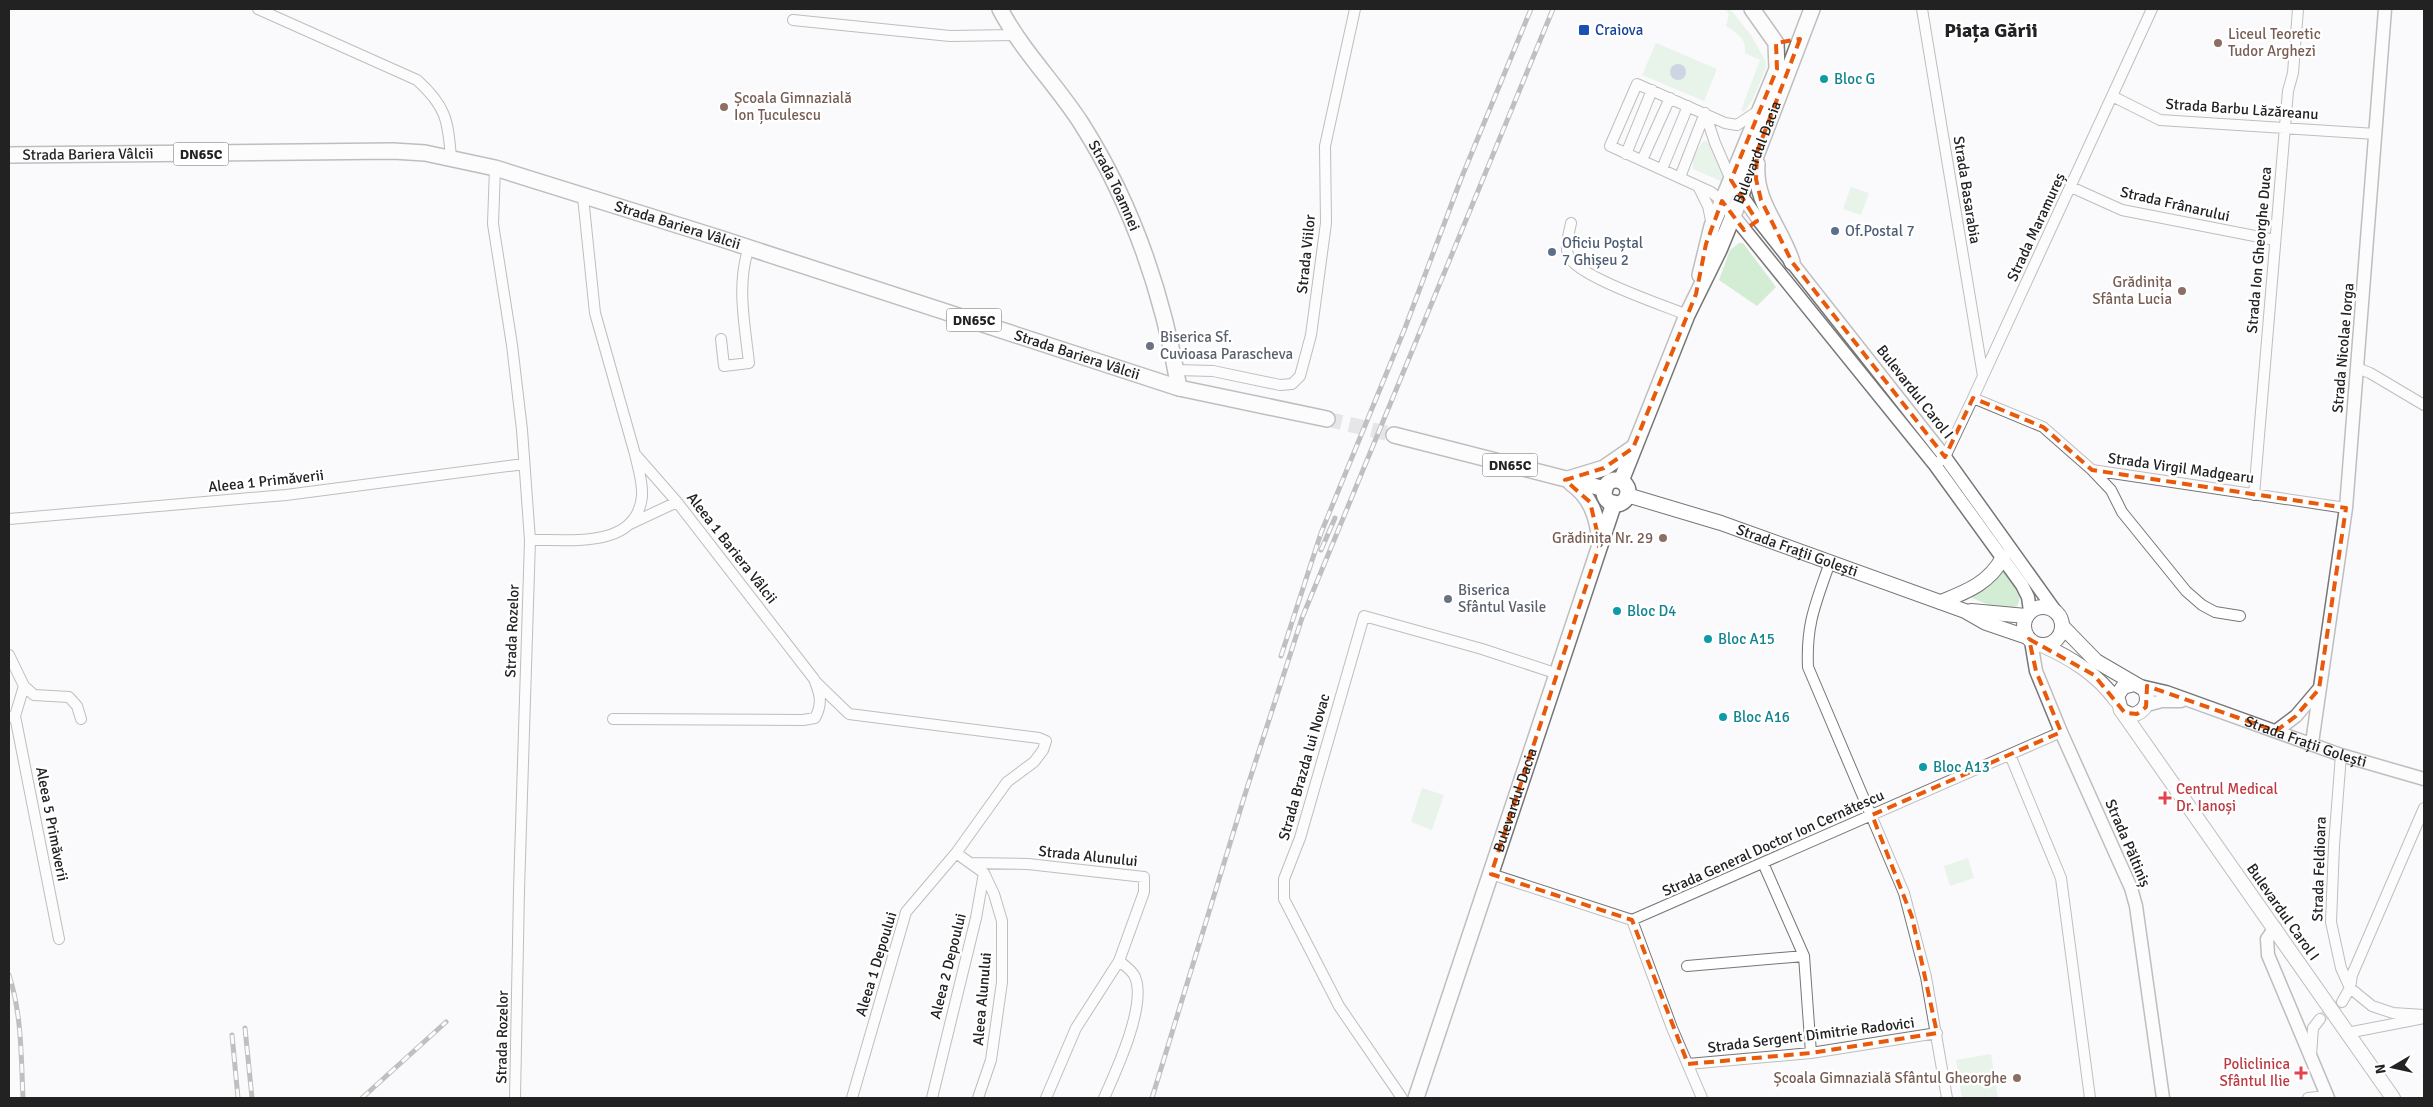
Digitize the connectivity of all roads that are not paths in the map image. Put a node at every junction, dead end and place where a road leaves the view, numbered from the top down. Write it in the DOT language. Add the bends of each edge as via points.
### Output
graph roads {
  1 [pos="258,9"];
  2 [pos="1000,9"];
  3 [pos="1355,9"];
  4 [pos="1752,9"];
  5 [pos="1812,9"];
  6 [pos="1922,9"];
  7 [pos="2152,9"];
  8 [pos="2298,9"];
  9 [pos="2385,9"];
  10 [pos="793,20"];
  11 [pos="1014,35"];
  12 [pos="1800,39"];
  13 [pos="1776,43"];
  14 [pos="1652,90"];
  15 [pos="2112,96"];
  16 [pos="1670,98"];
  17 [pos="1688,106"];
  18 [pos="1760,110"];
  19 [pos="1705,113"];
  20 [pos="2285,127"];
  21 [pos="2376,134"];
  22 [pos="1757,152"];
  23 [pos="1626,154"];
  24 [pos="9,155"];
  25 [pos="451,158"];
  26 [pos="1642,160"];
  27 [pos="494,168"];
  28 [pos="1662,169"];
  29 [pos="1680,177"];
  30 [pos="1731,180"];
  31 [pos="1698,186"];
  32 [pos="2071,187"];
  33 [pos="583,196"];
  34 [pos="1741,196"];
  35 [pos="1722,201"];
  36 [pos="1733,216"];
  37 [pos="1571,223"];
  38 [pos="1712,226"];
  39 [pos="2275,240"];
  40 [pos="749,247"];
  41 [pos="1792,262"];
  42 [pos="1696,294"];
  43 [pos="1687,315"];
  44 [pos="721,339"];
  45 [pos="2357,368"];
  46 [pos="1176,370"];
  47 [pos="1983,377"];
  48 [pos="1179,388"];
  49 [pos="1973,398"];
  50 [pos="2424,405"];
  51 [pos="1327,419"];
  52 [pos="1394,435"];
  53 [pos="1634,448"];
  54 [pos="635,454"];
  55 [pos="1940,461"];
  56 [pos="524,464"];
  57 [pos="2092,470"];
  58 [pos="1565,480"];
  59 [pos="1624,488"];
  60 [pos="1605,489"];
  61 [pos="2254,494"];
  62 [pos="677,502"];
  63 [pos="1614,503"];
  64 [pos="2346,508"];
  65 [pos="9,519"];
  66 [pos="630,524"];
  67 [pos="530,540"];
  68 [pos="1600,544"];
  69 [pos="2003,557"];
  70 [pos="1830,562"];
  71 [pos="1941,602"];
  72 [pos="1965,611"];
  73 [pos="2056,612"];
  74 [pos="2028,614"];
  75 [pos="2240,616"];
  76 [pos="2062,626"];
  77 [pos="2033,641"];
  78 [pos="9,655"];
  79 [pos="1558,674"];
  80 [pos="814,679"];
  81 [pos="2137,685"];
  82 [pos="24,686"];
  83 [pos="2319,689"];
  84 [pos="2189,701"];
  85 [pos="2118,705"];
  86 [pos="2146,706"];
  87 [pos="12,716"];
  88 [pos="81,719"];
  89 [pos="613,719"];
  90 [pos="2276,731"];
  91 [pos="2061,732"];
  92 [pos="2312,743"];
  93 [pos="2145,745"];
  94 [pos="2010,755"];
  95 [pos="2341,755"];
  96 [pos="2424,779"];
  97 [pos="2424,808"];
  98 [pos="1872,816"];
  99 [pos="956,853"];
  100 [pos="970,863"];
  101 [pos="1763,863"];
  102 [pos="984,873"];
  103 [pos="1491,874"];
  104 [pos="1632,920"];
  105 [pos="2275,928"];
  106 [pos="59,939"];
  107 [pos="1804,956"];
  108 [pos="1120,961"];
  109 [pos="1687,966"];
  110 [pos="2350,988"];
  111 [pos="2342,1002"];
  112 [pos="2424,1016"];
  113 [pos="2320,1019"];
  114 [pos="1937,1033"];
  115 [pos="2348,1033"];
  116 [pos="1811,1053"];
  117 [pos="2311,1056"];
  118 [pos="1688,1064"];
  119 [pos="2327,1097"];
  120 [pos="515,1098"];
  121 [pos="852,1098"];
  122 [pos="932,1098"];
  123 [pos="978,1098"];
  124 [pos="1046,1098"];
  125 [pos="1104,1098"];
  126 [pos="1402,1098"];
  127 [pos="1416,1098"];
  128 [pos="1702,1098"];
  129 [pos="1947,1098"];
  130 [pos="2090,1098"];
  131 [pos="2163,1098"];
  132 [pos="2308,1098"];
  133 [pos="2393,1098"];
  1 -- 25 [label="street" via="417,80 431,92 441,108 448,126"];
  2 -- 11 [label="main road, Strada Toamnei"];
  3 -- 46 [label="street, Strada Viilor" via="1325,146 1326,223 1311,335 1300,376 1292,384 1280,385 1213,371"];
  4 -- 13 [label="main road"];
  5 -- 12 [label="main road, Bulevardul Dacia"];
  6 -- 47 [label="street, Strada Basarabia"];
  7 -- 15 [label="street, Strada Maramureș"];
  8 -- 20 [label="street, Strada Ion Gheorghe Duca"];
  9 -- 21 [label="street, Strada Nicolae Iorga"];
  10 -- 11 [label="street" via="950,36"];
  11 -- 46 [label="main road, Strada Toamnei" via="1079,120 1110,171 1146,256 1172,344"];
  12 -- 13 [label="main road"];
  12 -- 22 [label="main road, Bulevardul Dacia"];
  13 -- 18 [label="main road, Bulevardul Dacia" via="1777,69"];
  14 -- 16 [label="street"];
  14 -- 23 [label="street"];
  14 -- 23 [label="street" via="1638,84 1610,146"];
  15 -- 20 [label="street, Strada Barbu Lăzăreanu" via="2160,120"];
  15 -- 32 [label="street, Strada Maramureș"];
  16 -- 17 [label="street"];
  16 -- 26 [label="street"];
  17 -- 19 [label="street"];
  17 -- 28 [label="street"];
  18 -- 19 [label="street" via="1737,125 1724,123"];
  18 -- 30 [label="main road, Bulevardul Dacia"];
  19 -- 29 [label="street"];
  19 -- 30 [label="street"];
  20 -- 21 [label="street, Strada Barbu Lăzăreanu"];
  20 -- 39 [label="street, Strada Ion Gheorghe Duca"];
  21 -- 45 [label="street, Strada Nicolae Iorga"];
  22 -- 34 [label="main road, Bulevardul Dacia"];
  22 -- 41 [label="main road" via="1758,192 1778,226"];
  23 -- 26 [label="street"];
  24 -- 25 [label="main road, Strada Bariera Vâlcii / DN65C" via="393,151 425,152"];
  25 -- 27 [label="main road, Strada Bariera Vâlcii / DN65C"];
  26 -- 28 [label="street"];
  27 -- 33 [label="main road, Strada Bariera Vâlcii / DN65C"];
  27 -- 56 [label="street, Strada Rozelor" via="493,224 512,345"];
  28 -- 29 [label="street"];
  29 -- 31 [label="street"];
  30 -- 34 [label="street, Bulevardul Carol I"];
  30 -- 35 [label="main road, Bulevardul Dacia"];
  31 -- 35 [label="street"];
  31 -- 38 [label="street" via="1708,206"];
  32 -- 39 [label="street, Strada Frânarului" via="2122,210"];
  32 -- 47 [label="street, Strada Maramureș"];
  33 -- 40 [label="main road, Strada Bariera Vâlcii / DN65C"];
  33 -- 54 [label="street, Aleea 1 Bariera Vâlcii" via="595,313"];
  34 -- 36 [label="main road, Bulevardul Dacia"];
  34 -- 41 [label="street, Bulevardul Carol I"];
  35 -- 36 [label="street, Bulevardul Carol I"];
  35 -- 38 [label="main road, Bulevardul Dacia"];
  36 -- 42 [label="main road, Bulevardul Dacia"];
  36 -- 55 [label="street, Bulevardul Carol I"];
  37 -- 43 [label="street" via="1566,246 1572,262 1592,276"];
  38 -- 42 [label="main road, Bulevardul Dacia"];
  39 -- 61 [label="street, Strada Ion Gheorghe Duca"];
  40 -- 44 [label="street" via="744,262 742,297 749,363 724,366"];
  40 -- 48 [label="main road, Strada Bariera Vâlcii / DN65C"];
  41 -- 55 [label="street, Bulevardul Carol I"];
  42 -- 43 [label="main road, Bulevardul Dacia"];
  43 -- 53 [label="main road, Bulevardul Dacia"];
  45 -- 50 [label="street"];
  45 -- 64 [label="street, Strada Nicolae Iorga"];
  46 -- 48 [label="main road, Strada Toamnei"];
  47 -- 49 [label="street, Strada Maramureș"];
  48 -- 51 [label="main road, Strada Bariera Vâlcii / DN65C"];
  49 -- 55 [label="street, Strada Maramureș"];
  49 -- 57 [label="street, Strada Virgil Madgearu" via="2043,427"];
  52 -- 58 [label="main road, DN65C"];
  53 -- 58 [label="main road" via="1604,468"];
  53 -- 59 [label="main road, Bulevardul Dacia"];
  54 -- 62 [label="street, Aleea 1 Bariera Vâlcii"];
  54 -- 66 [label="street" via="642,495"];
  55 -- 69 [label="street, Bulevardul Carol I"];
  55 -- 73 [label="street, Bulevardul Carol I"];
  56 -- 65 [label="street, Aleea 1 Primăverii" via="286,495"];
  56 -- 67 [label="street, Strada Rozelor"];
  57 -- 61 [label="street, Strada Virgil Madgearu"];
  57 -- 75 [label="street" via="2111,490 2122,512 2186,591 2215,612"];
  58 -- 60 [label="main road, DN65C"];
  58 -- 68 [label="main road, DN65C" via="1590,502"];
  59 -- 60 [label="main road" via="1610,482"];
  59 -- 63 [label="main road" via="1622,502"];
  59 -- 70 [label="main road, Strada Frații Golești"];
  60 -- 63 [label="main road" via="1607,499"];
  61 -- 64 [label="street, Strada Virgil Madgearu"];
  62 -- 66 [label="street"];
  62 -- 80 [label="street, Aleea 1 Bariera Vâlcii"];
  63 -- 68 [label="main road, Bulevardul Dacia"];
  64 -- 83 [label="street, Strada Nicolae Iorga"];
  66 -- 67 [label="street" via="606,537"];
  67 -- 120 [label="street, Strada Rozelor"];
  68 -- 79 [label="main road, Bulevardul Dacia"];
  69 -- 71 [label="main road" via="1998,568 1977,587"];
  69 -- 74 [label="street, Bulevardul Carol I" via="2028,597"];
  70 -- 71 [label="main road, Strada Frații Golești"];
  70 -- 98 [label="street" via="1810,617 1806,641 1808,667"];
  71 -- 72 [label="main road, Strada Frații Golești"];
  72 -- 74 [label="main road, Strada Frații Golești"];
  72 -- 77 [label="main road, Strada Frații Golești" via="1986,623"];
  73 -- 74 [label="main road" via="2043,607"];
  73 -- 76 [label="main road"];
  74 -- 77 [label="main road" via="2024,623"];
  76 -- 77 [label="main road" via="2053,642"];
  76 -- 81 [label="main road, Strada Frații Golești" via="2096,661"];
  77 -- 85 [label="main road, Strada Frații Golești" via="2058,652 2094,675"];
  77 -- 91 [label="street, Strada Păltiniș" via="2036,671"];
  78 -- 82 [label="street"];
  79 -- 103 [label="main road, Bulevardul Dacia"];
  79 -- 126 [label="street, Strada Brazda lui Novac" via="1364,616 1300,838 1284,879 1284,899 1335,998"];
  80 -- 89 [label="street, Aleea 1 Bariera Vâlcii" via="821,697 815,718"];
  80 -- 99 [label="street, Aleea 1 Depoului" via="849,714 1039,738 1046,742 1034,762 1007,782"];
  81 -- 84 [label="street, Strada Frații Golești"];
  81 -- 85 [label="main road" via="2123,686 2118,694"];
  81 -- 86 [label="main road" via="2146,692"];
  82 -- 87 [label="street"];
  82 -- 88 [label="street" via="34,695 69,697 77,706"];
  83 -- 90 [label="street" via="2296,716"];
  83 -- 92 [label="street, Strada Nicolae Iorga"];
  84 -- 86 [label="street, Strada Frații Golești" via="2162,701"];
  84 -- 90 [label="street, Strada Frații Golești"];
  85 -- 86 [label="main road" via="2131,715"];
  85 -- 93 [label="main road, Bulevardul Carol I"];
  86 -- 93 [label="main road"];
  87 -- 106 [label="street, Aleea 5 Primăverii"];
  90 -- 92 [label="street, Strada Frații Golești"];
  91 -- 94 [label="street, Strada General Doctor Ion Cernătescu"];
  91 -- 131 [label="street, Strada Păltiniș" via="2136,906"];
  92 -- 95 [label="street, Strada Frații Golești"];
  93 -- 105 [label="main road, Bulevardul Carol I"];
  94 -- 98 [label="street, Strada General Doctor Ion Cernătescu"];
  94 -- 130 [label="street" via="2060,878"];
  95 -- 96 [label="street, Strada Frații Golești"];
  95 -- 110 [label="street, Strada Feldioara" via="2331,922 2335,948"];
  97 -- 110 [label="street" via="2352,976"];
  98 -- 101 [label="street, Strada General Doctor Ion Cernătescu"];
  98 -- 114 [label="street" via="1912,917"];
  99 -- 100 [label="street"];
  99 -- 121 [label="street, Aleea 1 Depoului" via="906,912"];
  100 -- 102 [label="street"];
  100 -- 108 [label="street, Strada Alunului" via="1028,864 1144,877 1144,892"];
  101 -- 104 [label="street, Strada General Doctor Ion Cernătescu"];
  101 -- 107 [label="street"];
  102 -- 122 [label="street, Aleea 2 Depoului"];
  102 -- 123 [label="street, Aleea Alunului" via="1002,921 1002,982 992,1060"];
  103 -- 104 [label="street"];
  103 -- 127 [label="main road, Bulevardul Dacia"];
  104 -- 118 [label="street"];
  105 -- 115 [label="main road, Bulevardul Carol I"];
  105 -- 117 [label="street" via="2268,939 2268,955"];
  107 -- 109 [label="street"];
  107 -- 116 [label="street"];
  108 -- 124 [label="street, Strada Alunului" via="1076,1028"];
  108 -- 125 [label="street" via="1135,976 1138,994 1129,1038"];
  110 -- 111 [label="street"];
  110 -- 112 [label="street, Strada Feldioara" via="2379,1010"];
  112 -- 115 [label="street, Strada Feldioara"];
  113 -- 117 [label="street" via="2313,1028"];
  114 -- 116 [label="street, Strada Sergent Dimitrie Radovici"];
  114 -- 129 [label="street"];
  115 -- 133 [label="main road, Bulevardul Carol I"];
  116 -- 118 [label="street, Strada Sergent Dimitrie Radovici"];
  117 -- 119 [label="street"];
  118 -- 128 [label="street"];
  119 -- 132 [label="street"];
}
